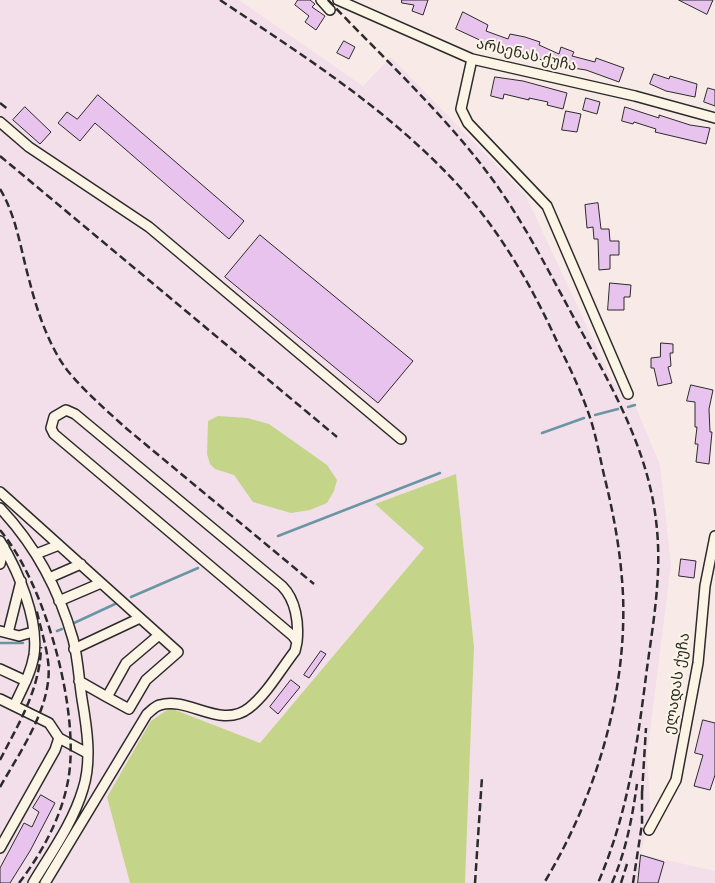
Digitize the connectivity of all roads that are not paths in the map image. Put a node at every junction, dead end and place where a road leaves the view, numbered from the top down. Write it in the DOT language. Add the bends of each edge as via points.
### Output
graph roads {
  1 [pos="321,0"];
  2 [pos="338,0"];
  3 [pos="330,10"];
  4 [pos="472,59"];
  5 [pos="715,118"];
  6 [pos="0,122"];
  7 [pos="628,394"];
  8 [pos="401,439"];
  9 [pos="0,492"];
  10 [pos="0,508"];
  11 [pos="715,536"];
  12 [pos="2,544"];
  13 [pos="59,545"];
  14 [pos="36,554"];
  15 [pos="0,564"];
  16 [pos="81,564"];
  17 [pos="49,578"];
  18 [pos="21,581"];
  19 [pos="102,583"];
  20 [pos="705,586"];
  21 [pos="715,590"];
  22 [pos="59,601"];
  23 [pos="140,618"];
  24 [pos="4,632"];
  25 [pos="33,632"];
  26 [pos="159,635"];
  27 [pos="297,642"];
  28 [pos="74,649"];
  29 [pos="0,669"];
  30 [pos="80,680"];
  31 [pos="26,682"];
  32 [pos="107,697"];
  33 [pos="0,699"];
  34 [pos="14,706"];
  35 [pos="58,738"];
  36 [pos="87,753"];
  37 [pos="649,830"];
  38 [pos="0,848"];
  39 [pos="33,883"];
  40 [pos="45,883"];
  1 -- 3 [label="street"];
  2 -- 4 [label="street, არსენას ქუჩა"];
  4 -- 5 [label="street, არსენას ქუჩა" via="635,96"];
  4 -- 7 [label="street" via="461,109 468,122 547,206"];
  6 -- 8 [label="street" via="29,147 149,227"];
  9 -- 13 [label="street"];
  10 -- 14 [label="street"];
  11 -- 20 [label="street, ელადას ქუჩა"];
  12 -- 15 [label="street"];
  12 -- 18 [label="street"];
  13 -- 14 [label="street"];
  13 -- 16 [label="street"];
  14 -- 17 [label="street"];
  16 -- 17 [label="street"];
  16 -- 19 [label="street"];
  17 -- 22 [label="street"];
  18 -- 24 [label="street"];
  18 -- 25 [label="street"];
  19 -- 22 [label="street"];
  19 -- 23 [label="street"];
  20 -- 21 [label="street"];
  20 -- 37 [label="street, ელადას ქუჩა" via="698,663 676,780"];
  22 -- 28 [label="street"];
  23 -- 26 [label="street"];
  23 -- 28 [label="street"];
  24 -- 25 [label="street" via="19,636"];
  25 -- 31 [label="street" via="34,653"];
  26 -- 32 [label="street" via="126,663"];
  26 -- 32 [label="street" via="178,652 146,680 128,709"];
  27 -- 27 [label="street" via="294,604 282,586 75,414 66,410 54,417 51,428 54,434"];
  27 -- 40 [label="street" via="295,651 250,708 240,714 215,714 174,703 158,705 147,714"];
  28 -- 30 [label="street"];
  29 -- 31 [label="street"];
  30 -- 32 [label="street"];
  30 -- 36 [label="street" via="87,726"];
  31 -- 34 [label="street"];
  33 -- 34 [label="street"];
  34 -- 35 [label="street" via="49,723"];
  35 -- 36 [label="street"];
  35 -- 38 [label="street" via="55,750"];
  36 -- 39 [label="street" via="83,789 68,825"];
}
